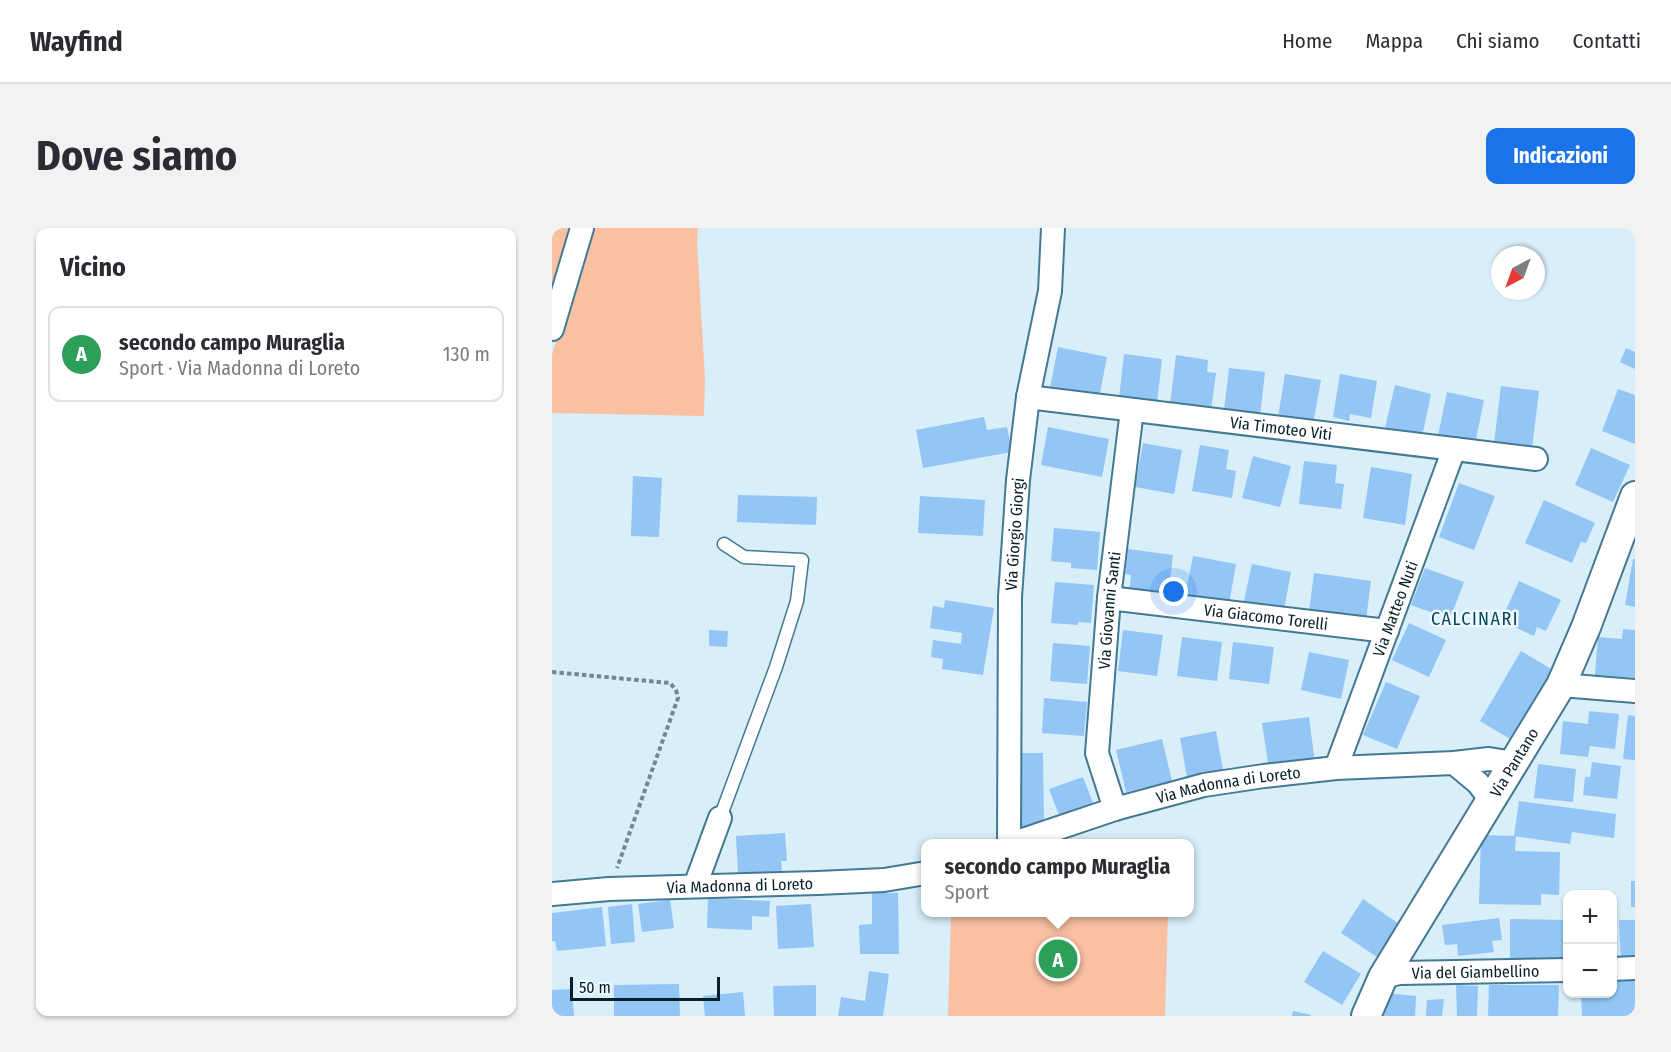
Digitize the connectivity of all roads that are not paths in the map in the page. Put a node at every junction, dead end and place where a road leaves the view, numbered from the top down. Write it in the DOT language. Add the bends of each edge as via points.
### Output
graph roads {
  1 [pos="582,228"];
  2 [pos="1053,228"];
  3 [pos="552,329"];
  4 [pos="1028,397"];
  5 [pos="1132,410"];
  6 [pos="1454,449"];
  7 [pos="1536,459"];
  8 [pos="1635,496"];
  9 [pos="1627,542"];
  10 [pos="724,544"];
  11 [pos="1109,598"];
  12 [pos="1387,631"];
  13 [pos="1561,685"];
  14 [pos="1635,691"];
  15 [pos="1514,763"];
  16 [pos="1454,764"];
  17 [pos="1336,768"];
  18 [pos="1491,800"];
  19 [pos="1115,809"];
  20 [pos="720,818"];
  21 [pos="1010,839"];
  22 [pos="1022,839"];
  23 [pos="921,874"];
  24 [pos="695,886"];
  25 [pos="552,894"];
  26 [pos="1635,968"];
  27 [pos="1617,969"];
  28 [pos="1563,970"];
  29 [pos="1383,977"];
  30 [pos="1366,1016"];
  1 -- 3 [label="street"];
  2 -- 4 [label="street, Via Giorgio Giorgi" via="1050,291"];
  4 -- 5 [label="street, Via Timoteo Viti"];
  4 -- 21 [label="street, Via Giorgio Giorgi" via="1010,597"];
  5 -- 6 [label="street, Via Timoteo Viti"];
  5 -- 11 [label="street, Via Giovanni Santi"];
  6 -- 7 [label="street, Via Timoteo Viti"];
  6 -- 12 [label="street, Via Matteo Nuti"];
  8 -- 9 [label="street, Via Pantano"];
  9 -- 13 [label="street, Via Pantano"];
  10 -- 20 [label="lane" via="744,557 802,560 797,601"];
  11 -- 12 [label="street, Via Giacomo Torelli"];
  11 -- 19 [label="street, Via Giovanni Santi" via="1097,753"];
  12 -- 17 [label="street, Via Matteo Nuti"];
  13 -- 14 [label="street"];
  13 -- 15 [label="street, Via Pantano"];
  15 -- 16 [label="street, Via Madonna di Loreto" via="1489,759"];
  15 -- 18 [label="street, Via Pantano"];
  16 -- 17 [label="street, Via Madonna di Loreto"];
  16 -- 18 [label="street" via="1478,783"];
  17 -- 19 [label="street, Via Madonna di Loreto" via="1204,785"];
  18 -- 29 [label="street, Via Pantano"];
  19 -- 22 [label="street, Via Madonna di Loreto"];
  20 -- 24 [label="street"];
  23 -- 24 [label="street, Via Madonna di Loreto" via="884,880"];
  24 -- 25 [label="street, Via Madonna di Loreto"];
  26 -- 27 [label="street"];
  28 -- 29 [label="street, Via del Giambellino" via="1399,973"];
  29 -- 30 [label="street, Via Pantano"];
}
